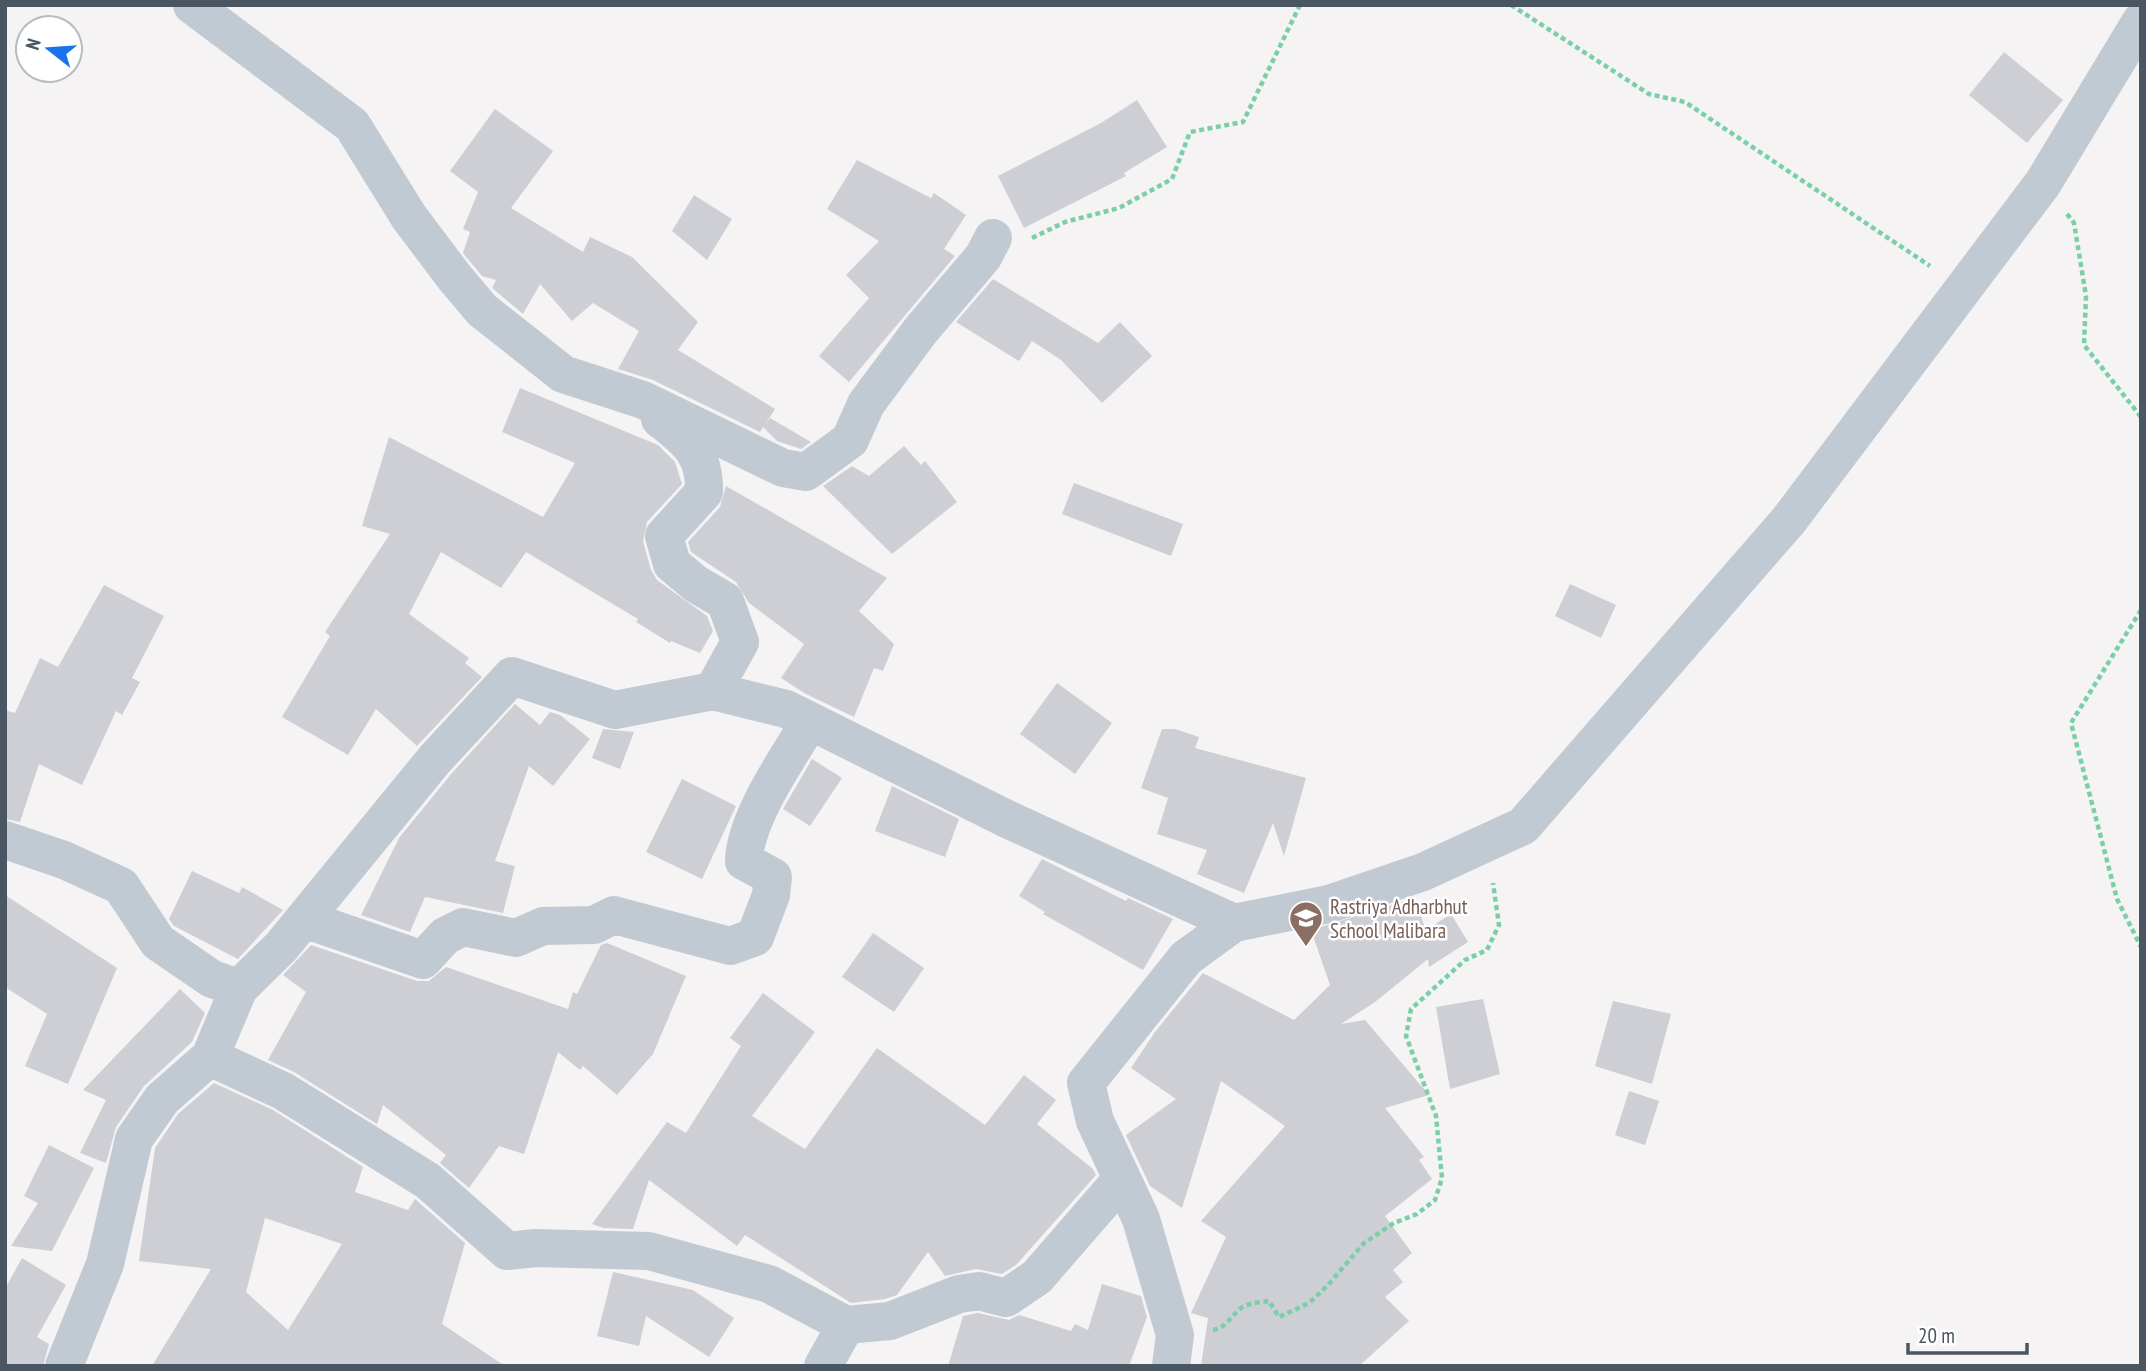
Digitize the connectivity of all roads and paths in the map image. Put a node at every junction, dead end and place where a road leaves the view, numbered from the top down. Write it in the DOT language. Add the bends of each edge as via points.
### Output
graph roads {
  1 [pos="192,5"];
  2 [pos="1300,5"];
  3 [pos="1511,5"];
  4 [pos="2141,21"];
  5 [pos="2074,223"];
  6 [pos="993,238"];
  7 [pos="1938,269"];
  8 [pos="643,400"];
  9 [pos="2141,417"];
  10 [pos="2141,610"];
  11 [pos="713,691"];
  12 [pos="810,721"];
  13 [pos="5,840"];
  14 [pos="1475,848"];
  15 [pos="304,919"];
  16 [pos="1234,923"];
  17 [pos="2141,947"];
  18 [pos="239,988"];
  19 [pos="210,1057"];
  20 [pos="1122,1179"];
  21 [pos="846,1325"];
  22 [pos="1173,1350"];
  23 [pos="64,1366"];
  24 [pos="823,1366"];
  1 -- 8 [label="street" via="352,125 409,218 482,310 563,374"];
  2 -- 6 [label="path" via="1243,122 1189,132 1172,179 1119,208 1065,222 1035,238"];
  3 -- 7 [label="path" via="1649,94 1685,103 1916,259"];
  4 -- 14 [label="street" via="2043,183 1789,520 1523,826"];
  5 -- 9 [label="path" via="2087,296 2084,345"];
  6 -- 8 [label="street" via="983,257 866,404 850,440 806,472 753,455"];
  8 -- 11 [label="street" via="695,449 705,472 704,492 664,536 672,564 725,601 740,642"];
  10 -- 17 [label="path" via="2071,723 2117,899"];
  11 -- 12 [label="street" via="786,709"];
  11 -- 15 [label="street" via="615,710 512,676 435,759"];
  12 -- 15 [label="street" via="744,844 744,860 773,877 771,895 754,937 734,946 614,915 594,925 543,926 516,938 463,927 445,936 423,960"];
  12 -- 16 [label="street" via="1007,819"];
  13 -- 18 [label="street" via="121,886 158,942 212,979"];
  14 -- 16 [label="street" via="1423,872 1329,904"];
  14 -- 22 [label="path" via="1493,882 1499,925 1487,950 1465,960 1411,1009 1406,1036 1436,1116 1442,1178 1435,1200 1364,1243 1328,1285 1290,1315 1279,1317 1269,1301 1256,1303 1241,1308 1221,1328"];
  15 -- 18 [label="street"];
  16 -- 20 [label="street" via="1186,958 1086,1083 1095,1121"];
  18 -- 19 [label="street"];
  19 -- 21 [label="street" via="283,1091 428,1181 507,1251 649,1251 769,1284"];
  19 -- 23 [label="street" via="162,1099 134,1139 105,1264"];
  20 -- 21 [label="street" via="1037,1277 1006,1297 979,1291 959,1294 890,1321"];
  20 -- 22 [label="street" via="1141,1219"];
  21 -- 24 [label="street"];
}
